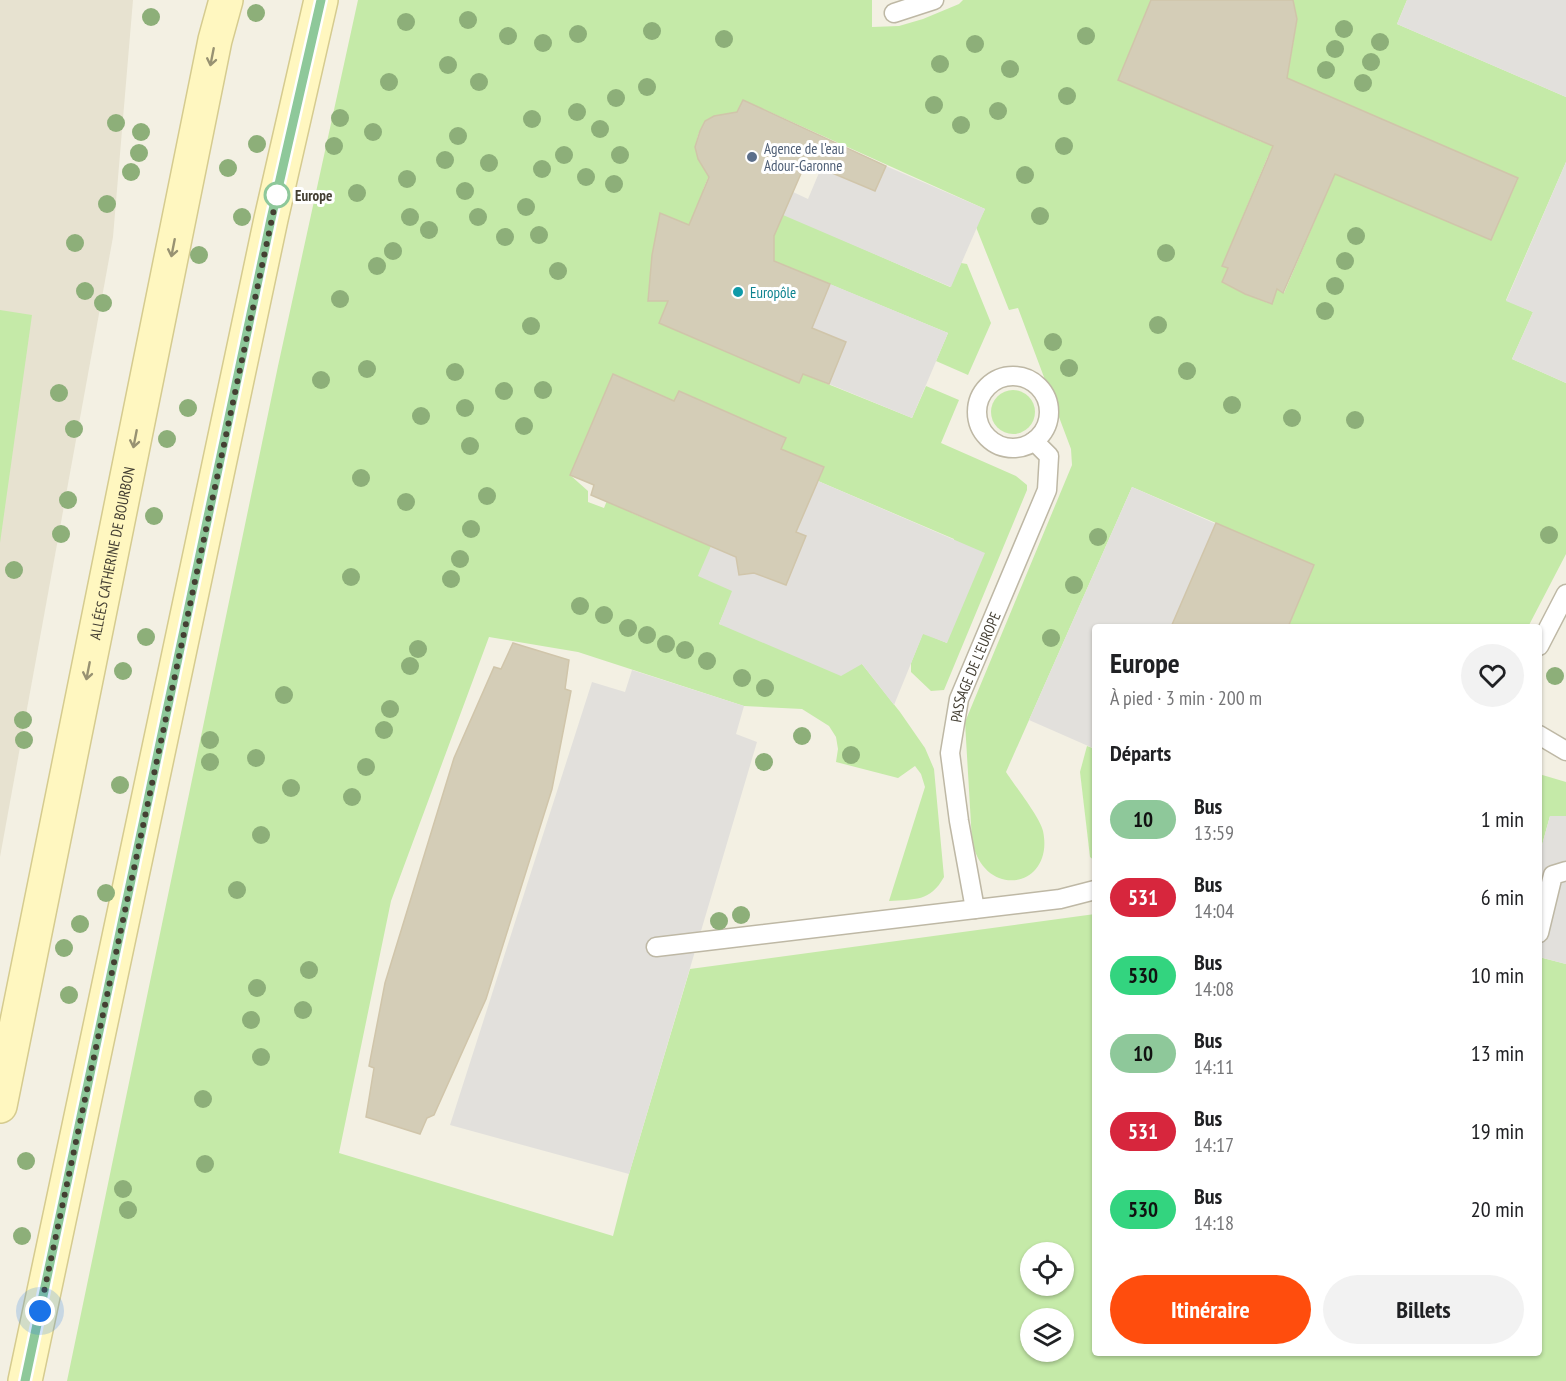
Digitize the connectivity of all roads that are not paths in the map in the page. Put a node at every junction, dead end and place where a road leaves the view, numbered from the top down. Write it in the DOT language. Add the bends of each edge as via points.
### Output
graph roads {
  1 [pos="226,0"];
  2 [pos="321,0"];
  3 [pos="934,0"];
  4 [pos="894,14"];
  5 [pos="1034,441"];
  6 [pos="1566,594"];
  7 [pos="1542,640"];
  8 [pos="1542,737"];
  9 [pos="1566,751"];
  10 [pos="1566,871"];
  11 [pos="1092,891"];
  12 [pos="975,909"];
  13 [pos="1542,921"];
  14 [pos="656,947"];
  15 [pos="0,1106"];
  16 [pos="25,1381"];
  1 -- 15 [label="main road, ALLÉES CATHERINE DE BOURBON, one-way"];
  2 -- 16 [label="main road"];
  3 -- 4 [label="lane"];
  5 -- 12 [label="lane, PASSAGE DE L'EUROPE" via="1049,456 1047,490 959,699 950,753"];
  6 -- 7 [label="lane"];
  8 -- 9 [label="lane"];
  10 -- 13 [label="lane" via="1553,875"];
  11 -- 12 [label="lane" via="1060,900"];
  12 -- 14 [label="lane"];
}
